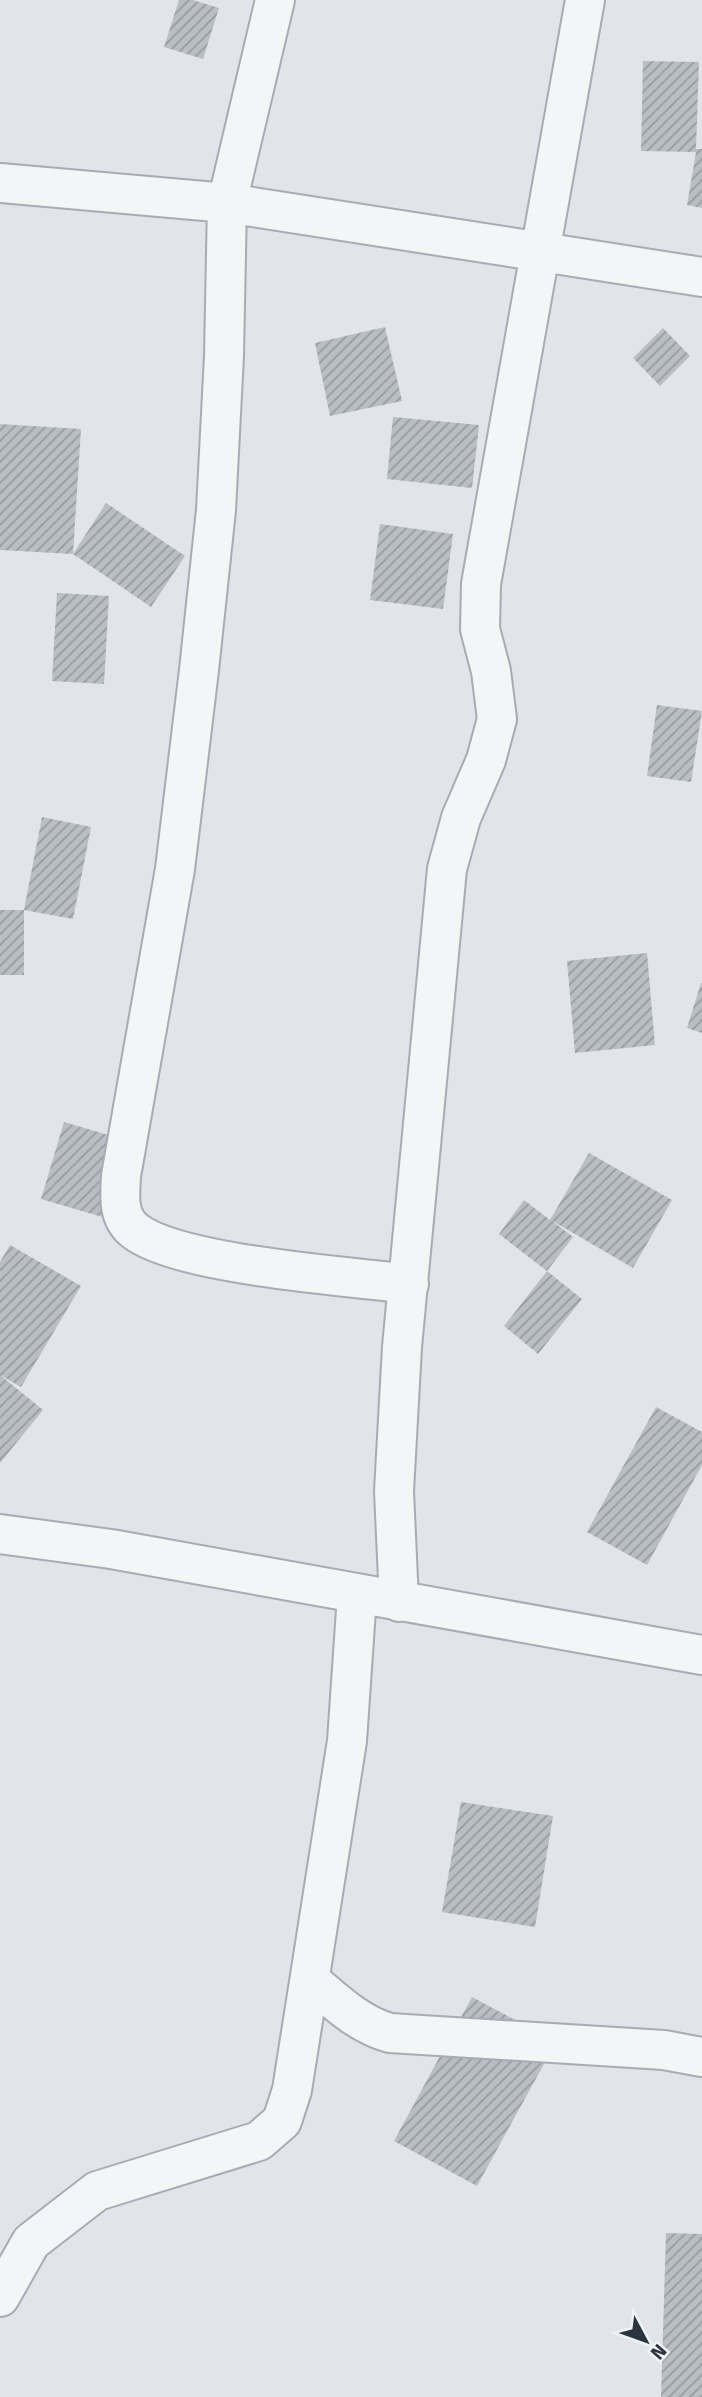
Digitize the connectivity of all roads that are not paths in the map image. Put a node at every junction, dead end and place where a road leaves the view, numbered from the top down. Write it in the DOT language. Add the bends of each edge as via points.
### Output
graph roads {
  1 [pos="275,0"];
  2 [pos="585,0"];
  3 [pos="0,183"];
  4 [pos="226,203"];
  5 [pos="539,252"];
  6 [pos="702,277"];
  7 [pos="409,1284"];
  8 [pos="0,1534"];
  9 [pos="356,1595"];
  10 [pos="399,1602"];
  11 [pos="702,1655"];
  12 [pos="310,1980"];
  13 [pos="702,2057"];
  14 [pos="0,2297"];
  1 -- 4 [label="street"];
  2 -- 5 [label="street"];
  3 -- 4 [label="street"];
  4 -- 5 [label="street"];
  4 -- 7 [label="street" via="225,356 216,510 175,869 121,1176 120,1208 133,1230 159,1245 250,1264"];
  5 -- 6 [label="street"];
  5 -- 7 [label="street" via="481,584 480,629 497,719 447,869"];
  7 -- 10 [label="street" via="394,1491"];
  8 -- 9 [label="street" via="111,1549"];
  9 -- 10 [label="street"];
  9 -- 12 [label="street" via="347,1741"];
  10 -- 11 [label="street"];
  12 -- 13 [label="street" via="356,2018 390,2033 664,2050"];
  12 -- 14 [label="street" via="292,2090 282,2121 259,2141 97,2191 31,2242"];
}
